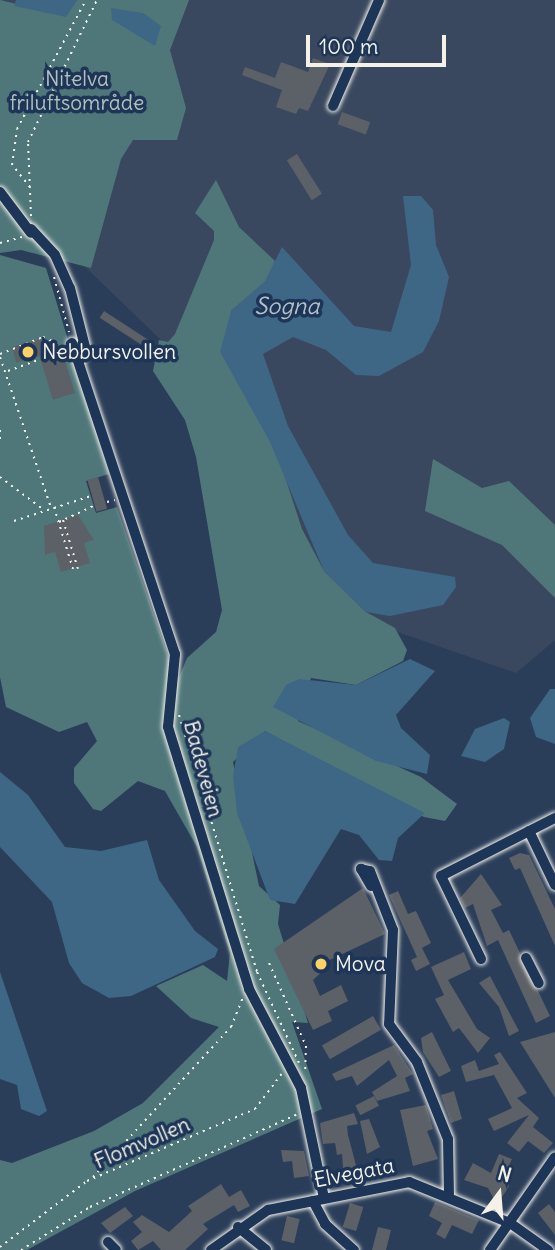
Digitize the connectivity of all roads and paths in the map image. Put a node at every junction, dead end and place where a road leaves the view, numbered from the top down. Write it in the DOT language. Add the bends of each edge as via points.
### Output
graph roads {
  1 [pos="86,0"];
  2 [pos="97,0"];
  3 [pos="379,0"];
  4 [pos="333,106"];
  5 [pos="31,188"];
  6 [pos="0,192"];
  7 [pos="31,210"];
  8 [pos="31,233"];
  9 [pos="0,243"];
  10 [pos="50,266"];
  11 [pos="68,345"];
  12 [pos="0,357"];
  13 [pos="80,360"];
  14 [pos="36,361"];
  15 [pos="8,371"];
  16 [pos="0,430"];
  17 [pos="0,442"];
  18 [pos="0,477"];
  19 [pos="91,496"];
  20 [pos="86,498"];
  21 [pos="72,502"];
  22 [pos="94,506"];
  23 [pos="53,508"];
  24 [pos="90,508"];
  25 [pos="45,510"];
  26 [pos="76,512"];
  27 [pos="56,514"];
  28 [pos="65,515"];
  29 [pos="63,520"];
  30 [pos="14,521"];
  31 [pos="59,522"];
  32 [pos="73,569"];
  33 [pos="78,569"];
  34 [pos="177,705"];
  35 [pos="555,818"];
  36 [pos="529,831"];
  37 [pos="555,885"];
  38 [pos="371,886"];
  39 [pos="526,957"];
  40 [pos="481,959"];
  41 [pos="269,963"];
  42 [pos="539,983"];
  43 [pos="249,989"];
  44 [pos="295,1074"];
  45 [pos="307,1111"];
  46 [pos="555,1157"];
  47 [pos="92,1179"];
  48 [pos="449,1194"];
  49 [pos="318,1200"];
  50 [pos="510,1223"];
  51 [pos="238,1227"];
  52 [pos="108,1242"];
  53 [pos="0,1247"];
  54 [pos="350,1249"];
  55 [pos="21,1250"];
  56 [pos="116,1250"];
  57 [pos="211,1250"];
  58 [pos="267,1250"];
  59 [pos="490,1250"];
  60 [pos="548,1250"];
  1 -- 5 [label="path" via="17,129 12,165"];
  2 -- 5 [label="path" via="33,124 28,142"];
  3 -- 4 [label="street"];
  5 -- 7 [label="path"];
  6 -- 8 [label="street"];
  8 -- 9 [label="path"];
  8 -- 13 [label="street" via="55,256 70,288 85,347"];
  10 -- 11 [label="path"];
  11 -- 12 [label="path" via="43,337"];
  11 -- 13 [label="street, Badeveien"];
  12 -- 15 [label="path"];
  13 -- 43 [label="street, Badeveien" via="175,653 168,727"];
  14 -- 15 [label="path"];
  15 -- 23 [label="path"];
  16 -- 17 [label="path"];
  18 -- 25 [label="path"];
  19 -- 20 [label="path"];
  20 -- 21 [label="path"];
  20 -- 24 [label="path"];
  21 -- 23 [label="path"];
  21 -- 26 [label="path"];
  22 -- 24 [label="path"];
  23 -- 25 [label="path"];
  23 -- 27 [label="path"];
  24 -- 26 [label="path"];
  25 -- 30 [label="path"];
  26 -- 28 [label="path"];
  27 -- 28 [label="path"];
  27 -- 31 [label="path"];
  28 -- 29 [label="path"];
  29 -- 31 [label="path"];
  29 -- 33 [label="path"];
  31 -- 32 [label="path"];
  34 -- 44 [label="path" via="257,972 298,1058"];
  35 -- 36 [label="street"];
  36 -- 37 [label="street"];
  36 -- 40 [label="street" via="441,876"];
  38 -- 48 [label="street" via="393,930 389,1024 416,1062 447,1139"];
  39 -- 42 [label="street"];
  41 -- 44 [label="path" via="309,1055"];
  43 -- 44 [label="street, Badeveien"];
  43 -- 47 [label="path" via="231,1027"];
  44 -- 45 [label="street, Badeveien"];
  44 -- 47 [label="path, Flomvollen" via="255,1109"];
  45 -- 49 [label="street, Badeveien"];
  45 -- 55 [label="path" via="90,1207"];
  46 -- 50 [label="street"];
  47 -- 53 [label="path, Flomvollen"];
  48 -- 49 [label="street, Elvegata" via="409,1182"];
  48 -- 50 [label="street, Elvegata"];
  49 -- 51 [label="street, Elvegata" via="268,1210"];
  49 -- 54 [label="street" via="325,1224"];
  50 -- 59 [label="street"];
  50 -- 60 [label="street, Elvegata"];
  51 -- 57 [label="street, Elvegata"];
  51 -- 58 [label="street"];
  52 -- 56 [label="street"];
}
